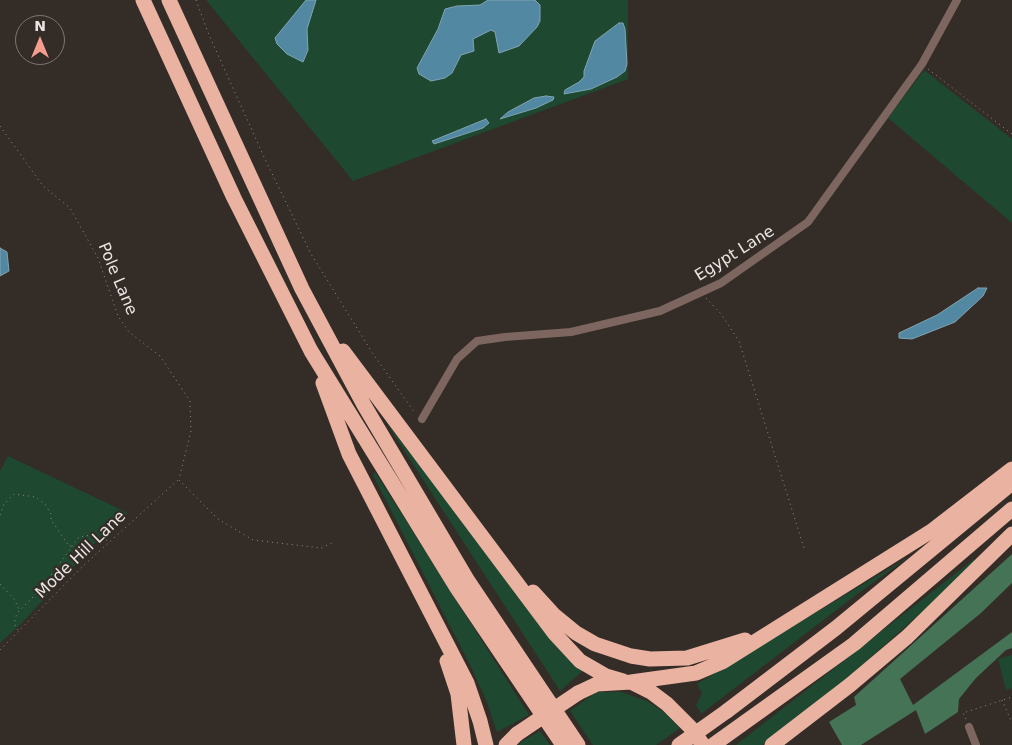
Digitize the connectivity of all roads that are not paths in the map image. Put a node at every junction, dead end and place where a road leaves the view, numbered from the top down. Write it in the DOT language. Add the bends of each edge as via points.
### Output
graph roads {
  1 [pos="143,0"];
  2 [pos="169,0"];
  3 [pos="957,0"];
  4 [pos="302,289"];
  5 [pos="311,352"];
  6 [pos="422,419"];
  7 [pos="1012,469"];
  8 [pos="1012,482"];
  9 [pos="1012,509"];
  10 [pos="472,526"];
  11 [pos="1012,534"];
  12 [pos="419,589"];
  13 [pos="802,613"];
  14 [pos="627,682"];
  15 [pos="850,685"];
  16 [pos="969,727"];
  17 [pos="464,745"];
  18 [pos="486,745"];
  19 [pos="506,745"];
  20 [pos="563,745"];
  21 [pos="578,745"];
  22 [pos="679,745"];
  23 [pos="703,745"];
  24 [pos="713,745"];
  25 [pos="772,745"];
  26 [pos="786,745"];
  27 [pos="976,745"];
  1 -- 5 [label="highway" via="234,198"];
  2 -- 4 [label="highway"];
  3 -- 6 [label="street, Egypt Lane" via="922,64 808,222 721,283 660,311 571,332 477,341 457,359"];
  4 -- 10 [label="highway" via="331,334"];
  4 -- 21 [label="highway" via="364,405 468,581"];
  5 -- 12 [label="highway" via="349,454"];
  5 -- 20 [label="highway" via="457,588"];
  7 -- 13 [label="highway" via="933,530"];
  8 -- 22 [label="highway, bridge" via="836,628"];
  9 -- 24 [label="highway" via="854,644"];
  10 -- 13 [label="highway" via="554,614 576,633 595,644 631,656 669,660 714,651"];
  10 -- 14 [label="highway" via="570,653 591,668"];
  11 -- 15 [label="highway" via="907,637"];
  12 -- 17 [label="highway" via="458,694"];
  12 -- 18 [label="highway" via="466,683"];
  13 -- 14 [label="highway" via="710,668 683,676"];
  14 -- 19 [label="highway, bridge" via="597,684 578,693"];
  14 -- 23 [label="highway" via="651,692 667,704"];
  15 -- 25 [label="highway"];
  15 -- 26 [label="highway"];
  16 -- 27 [label="street"];
}
